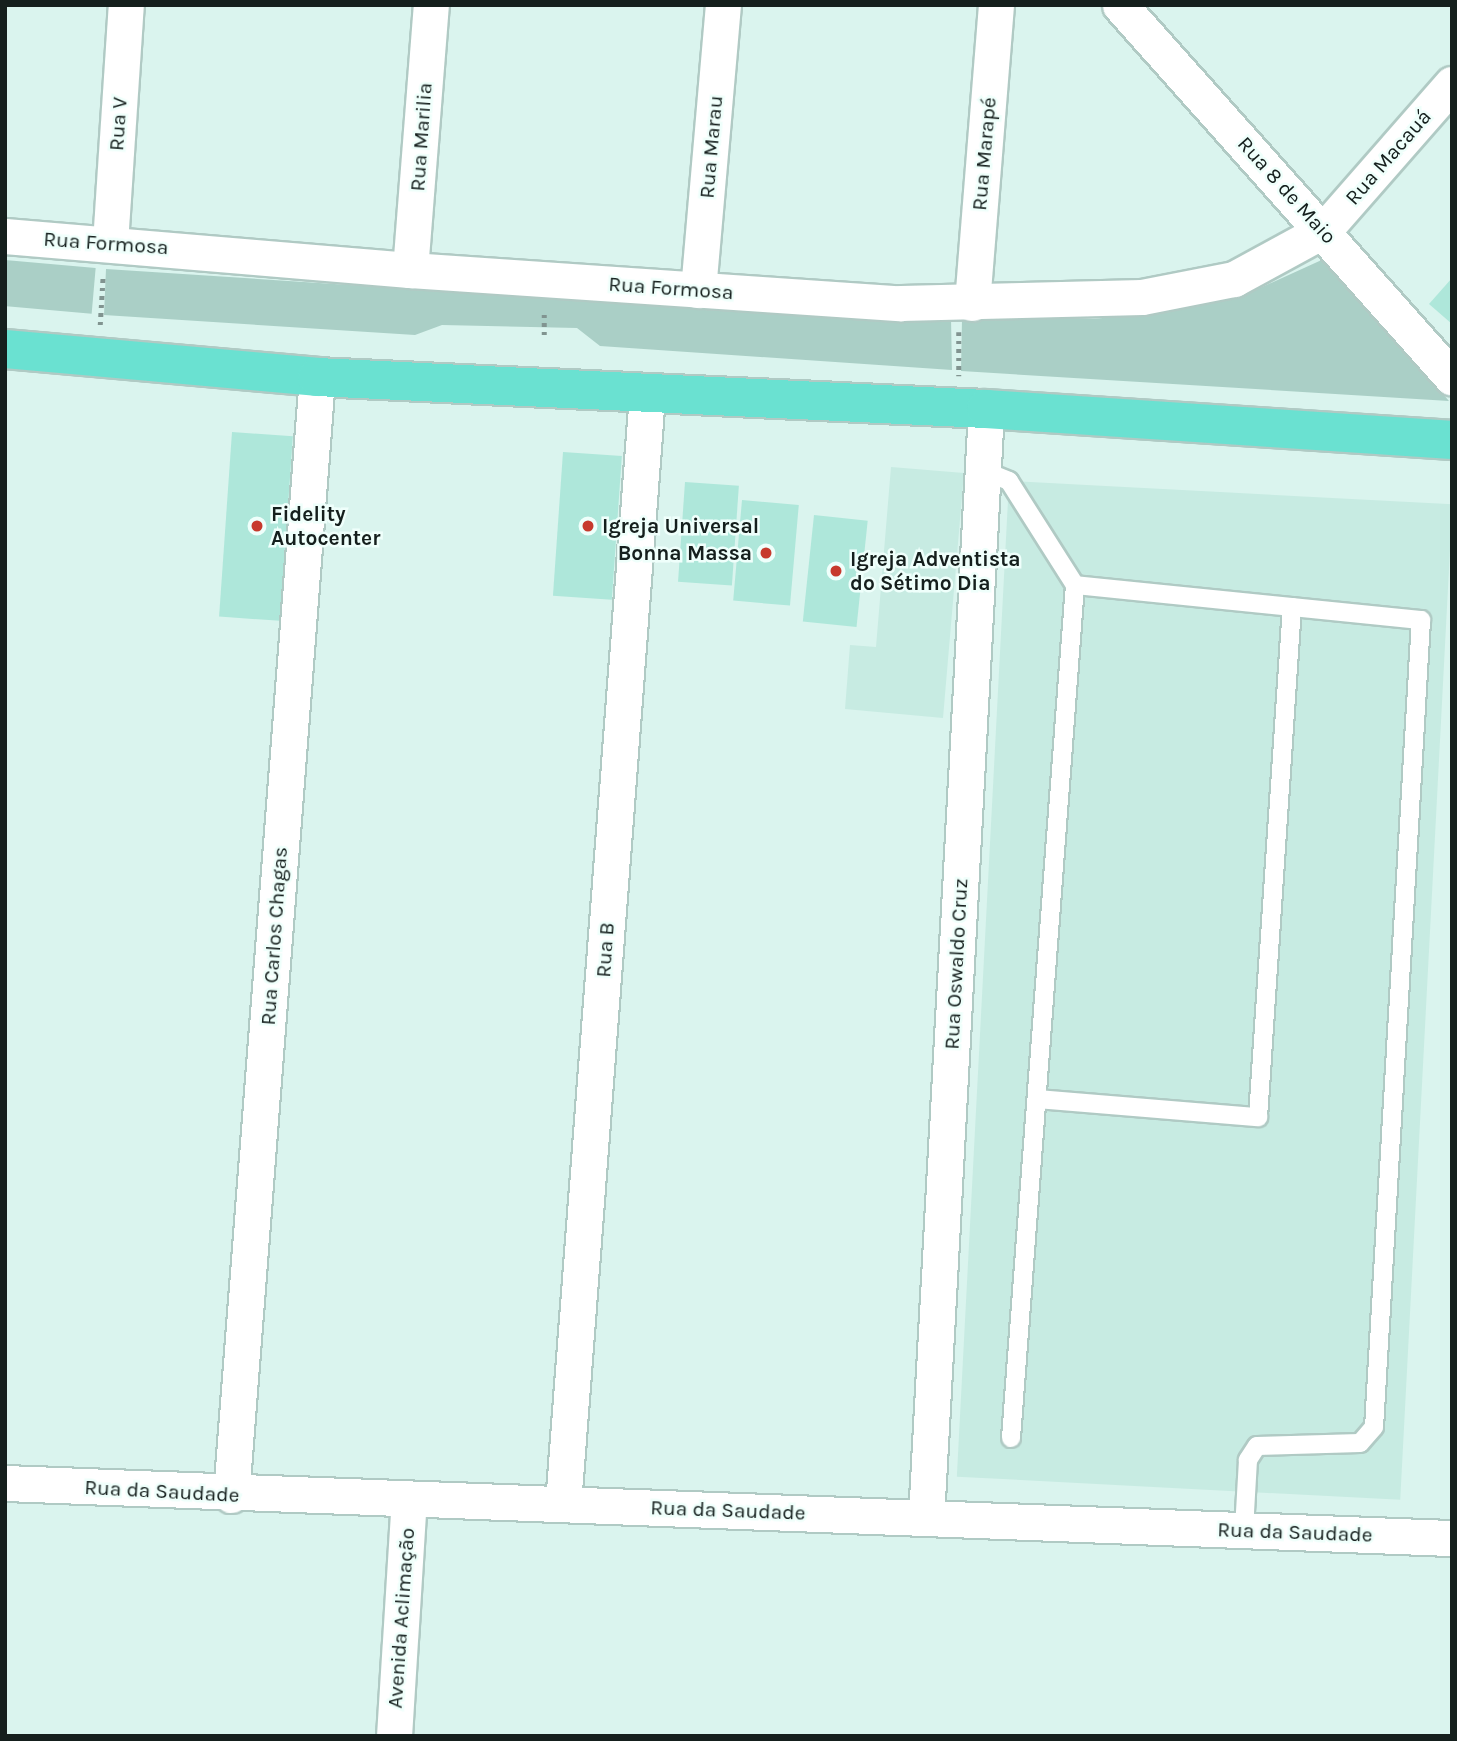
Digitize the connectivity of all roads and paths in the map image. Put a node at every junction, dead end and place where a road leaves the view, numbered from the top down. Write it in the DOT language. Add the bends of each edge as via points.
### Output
graph roads {
  1 [pos="126,5"];
  2 [pos="431,5"];
  3 [pos="723,5"];
  4 [pos="996,5"];
  5 [pos="1128,8"];
  6 [pos="1452,84"];
  7 [pos="1324,230"];
  8 [pos="5,236"];
  9 [pos="106,253"];
  10 [pos="410,270"];
  11 [pos="698,290"];
  12 [pos="965,315"];
  13 [pos="100,319"];
  14 [pos="5,349"];
  15 [pos="317,377"];
  16 [pos="959,377"];
  17 [pos="1452,377"];
  18 [pos="647,396"];
  19 [pos="986,409"];
  20 [pos="1452,440"];
  21 [pos="982,470"];
  22 [pos="1075,585"];
  23 [pos="1292,607"];
  24 [pos="1037,1099"];
  25 [pos="1011,1438"];
  26 [pos="5,1483"];
  27 [pos="231,1495"];
  28 [pos="409,1500"];
  29 [pos="563,1504"];
  30 [pos="926,1518"];
  31 [pos="1244,1530"];
  32 [pos="1452,1538"];
  33 [pos="394,1736"];
  1 -- 9 [label="street, Rua V"];
  2 -- 10 [label="street, Rua Marilia"];
  3 -- 11 [label="street, Rua Marau"];
  4 -- 12 [label="street, Rua Marapé"];
  5 -- 7 [label="street, Rua 8 de Maio"];
  6 -- 7 [label="street, Rua Macauá"];
  7 -- 12 [label="street, Rua Formosa" via="1234,279 1142,296"];
  7 -- 17 [label="street, Rua 8 de Maio"];
  8 -- 9 [label="street, Rua Formosa"];
  9 -- 10 [label="street, Rua Formosa"];
  9 -- 13 [label="path"];
  10 -- 11 [label="street, Rua Formosa"];
  11 -- 12 [label="street, Rua Formosa"];
  12 -- 16 [label="path"];
  14 -- 15 [label="main road"];
  15 -- 18 [label="main road"];
  15 -- 27 [label="street, Rua Carlos Chagas"];
  18 -- 19 [label="main road"];
  18 -- 29 [label="street, Rua B"];
  19 -- 20 [label="main road"];
  19 -- 21 [label="street, Rua Oswaldo Cruz"];
  21 -- 22 [label="lane" via="1009,481"];
  21 -- 30 [label="street, Rua Oswaldo Cruz"];
  22 -- 23 [label="lane"];
  22 -- 24 [label="lane"];
  23 -- 24 [label="lane" via="1258,1116"];
  23 -- 31 [label="lane" via="1422,620 1374,1427 1360,1443 1257,1446 1248,1460"];
  24 -- 25 [label="lane"];
  26 -- 27 [label="street, Rua da Saudade"];
  27 -- 28 [label="street, Rua da Saudade"];
  28 -- 29 [label="street, Rua da Saudade"];
  28 -- 33 [label="street, Avenida Aclimação"];
  29 -- 30 [label="street, Rua da Saudade"];
  30 -- 31 [label="street, Rua da Saudade"];
  31 -- 32 [label="street, Rua da Saudade"];
}
